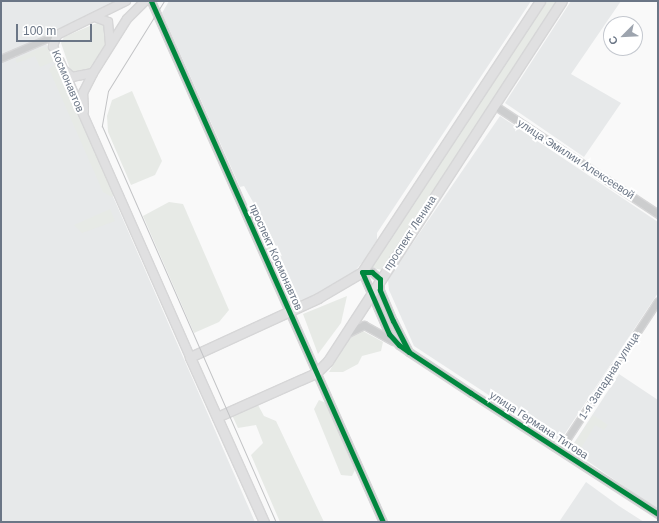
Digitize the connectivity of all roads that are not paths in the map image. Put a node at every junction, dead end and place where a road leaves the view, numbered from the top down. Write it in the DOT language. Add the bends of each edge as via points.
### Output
graph roads {
  1 [pos="126,1"];
  2 [pos="145,1"];
  3 [pos="151,1"];
  4 [pos="540,1"];
  5 [pos="562,1"];
  6 [pos="95,17"];
  7 [pos="57,35"];
  8 [pos="110,46"];
  9 [pos="1,59"];
  10 [pos="62,68"];
  11 [pos="93,72"];
  12 [pos="494,105"];
  13 [pos="88,127"];
  14 [pos="658,214"];
  15 [pos="362,272"];
  16 [pos="380,279"];
  17 [pos="370,294"];
  18 [pos="658,302"];
  19 [pos="289,311"];
  20 [pos="341,338"];
  21 [pos="399,345"];
  22 [pos="409,352"];
  23 [pos="190,356"];
  24 [pos="316,373"];
  25 [pos="217,417"];
  26 [pos="560,451"];
  27 [pos="658,514"];
  28 [pos="264,522"];
  29 [pos="383,522"];
  1 -- 6 [label="main road"];
  2 -- 8 [label="main road"];
  3 -- 19 [label="street, проспект Космонавтов"];
  4 -- 15 [label="main road, проспект Ленина"];
  5 -- 12 [label="main road, проспект Ленина"];
  6 -- 7 [label="main road"];
  6 -- 8 [label="main road" via="110,26"];
  7 -- 9 [label="street"];
  7 -- 10 [label="main road, Космонавтов" via="53,46"];
  8 -- 11 [label="main road"];
  10 -- 11 [label="main road" via="72,77"];
  10 -- 13 [label="main road, Космонавтов"];
  11 -- 13 [label="main road" via="83,94"];
  12 -- 14 [label="street, улица Эмилии Алексеевой"];
  12 -- 16 [label="main road, проспект Ленина"];
  13 -- 23 [label="main road"];
  15 -- 16 [label="street" via="372,272"];
  15 -- 17 [label="street"];
  15 -- 19 [label="main road, проспект Ленина"];
  16 -- 17 [label="main road, проспект Ленина"];
  16 -- 22 [label="street" via="380,290"];
  17 -- 20 [label="main road, проспект Ленина"];
  17 -- 21 [label="street" via="389,334"];
  18 -- 26 [label="street, 1-я Западная улица"];
  19 -- 23 [label="main road, проспект Ленина"];
  19 -- 24 [label="street, проспект Космонавтов"];
  20 -- 21 [label="street" via="364,325"];
  20 -- 24 [label="main road, проспект Ленина" via="328,361"];
  21 -- 22 [label="street, улица Германа Титова"];
  22 -- 26 [label="street, улица Германа Титова"];
  23 -- 25 [label="main road"];
  24 -- 25 [label="main road, проспект Ленина"];
  24 -- 29 [label="street, проспект Космонавтов"];
  25 -- 28 [label="main road"];
  26 -- 27 [label="street, улица Германа Титова"];
}
